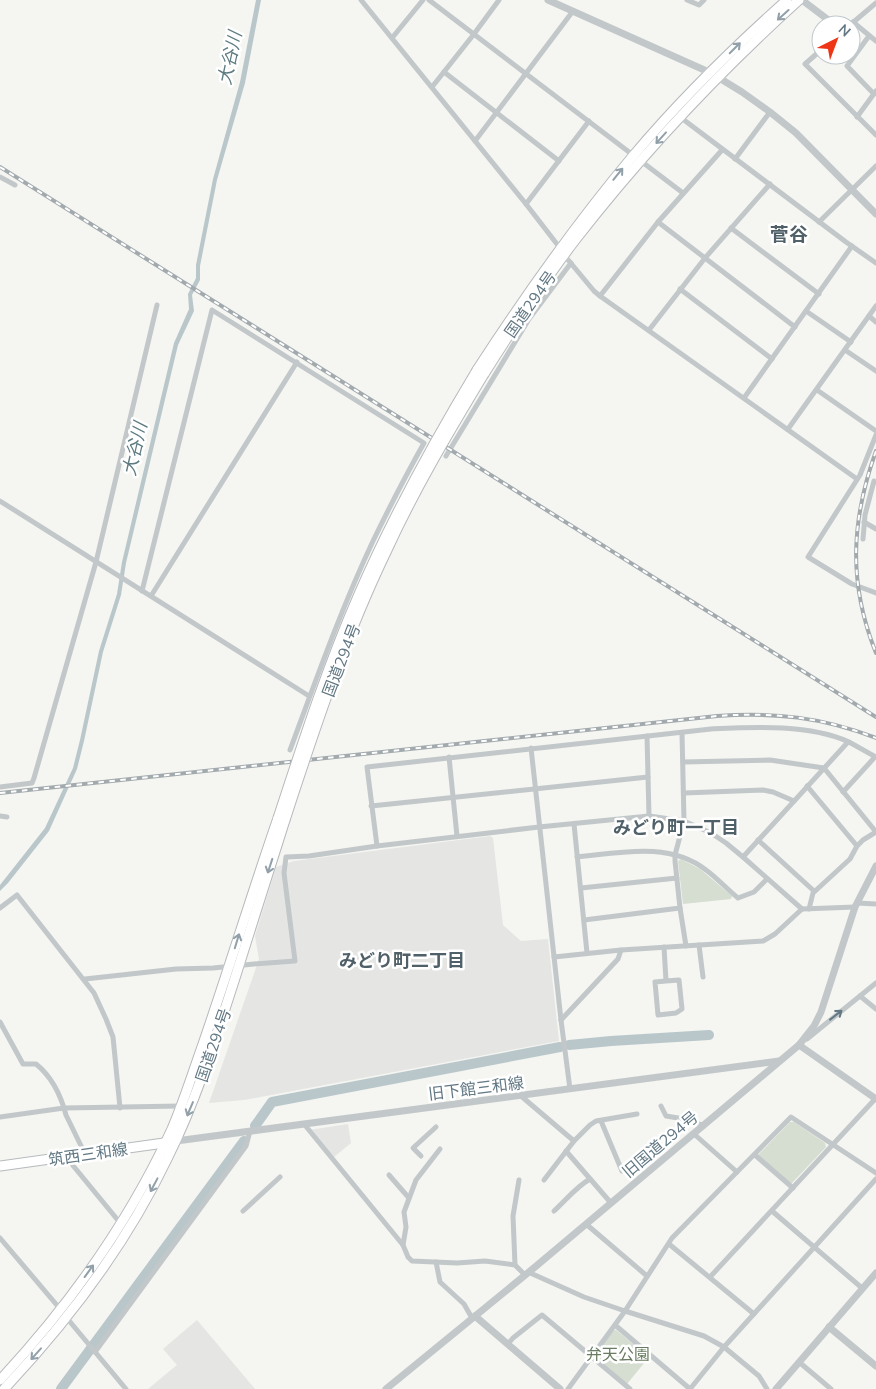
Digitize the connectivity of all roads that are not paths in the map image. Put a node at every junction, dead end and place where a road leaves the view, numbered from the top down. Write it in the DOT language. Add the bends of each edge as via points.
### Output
graph roads {
  1 [pos="422,0"];
  2 [pos="429,0"];
  3 [pos="499,0"];
  4 [pos="548,0"];
  5 [pos="687,0"];
  6 [pos="704,0"];
  7 [pos="787,0"];
  8 [pos="800,0"];
  9 [pos="364,1"];
  10 [pos="876,3"];
  11 [pos="573,11"];
  12 [pos="821,15"];
  13 [pos="861,16"];
  14 [pos="861,31"];
  15 [pos="474,34"];
  16 [pos="869,36"];
  17 [pos="392,38"];
  18 [pos="876,41"];
  19 [pos="811,59"];
  20 [pos="444,72"];
  21 [pos="526,73"];
  22 [pos="715,75"];
  23 [pos="432,87"];
  24 [pos="875,92"];
  25 [pos="770,112"];
  26 [pos="496,113"];
  27 [pos="680,117"];
  28 [pos="857,117"];
  29 [pos="589,121"];
  30 [pos="876,135"];
  31 [pos="475,141"];
  32 [pos="722,150"];
  33 [pos="637,158"];
  34 [pos="734,159"];
  35 [pos="559,161"];
  36 [pos="876,166"];
  37 [pos="0,177"];
  38 [pos="770,184"];
  39 [pos="15,185"];
  40 [pos="853,189"];
  41 [pos="683,193"];
  42 [pos="526,204"];
  43 [pos="876,214"];
  44 [pos="658,222"];
  45 [pos="819,222"];
  46 [pos="732,228"];
  47 [pos="852,246"];
  48 [pos="562,252"];
  49 [pos="705,258"];
  50 [pos="571,263"];
  51 [pos="876,263"];
  52 [pos="680,289"];
  53 [pos="819,294"];
  54 [pos="600,296"];
  55 [pos="157,305"];
  56 [pos="876,306"];
  57 [pos="806,311"];
  58 [pos="869,316"];
  59 [pos="876,322"];
  60 [pos="795,327"];
  61 [pos="649,330"];
  62 [pos="851,342"];
  63 [pos="845,350"];
  64 [pos="772,359"];
  65 [pos="297,362"];
  66 [pos="876,371"];
  67 [pos="817,390"];
  68 [pos="744,398"];
  69 [pos="788,429"];
  70 [pos="876,433"];
  71 [pos="446,456"];
  72 [pos="857,479"];
  73 [pos="876,482"];
  74 [pos="0,501"];
  75 [pos="864,522"];
  76 [pos="876,529"];
  77 [pos="863,539"];
  78 [pos="97,563"];
  79 [pos="142,591"];
  80 [pos="876,594"];
  81 [pos="151,596"];
  82 [pos="310,696"];
  83 [pos="682,732"];
  84 [pos="647,736"];
  85 [pos="848,742"];
  86 [pos="531,748"];
  87 [pos="290,750"];
  88 [pos="449,757"];
  89 [pos="876,757"];
  90 [pos="683,762"];
  91 [pos="824,768"];
  92 [pos="648,777"];
  93 [pos="807,786"];
  94 [pos="0,787"];
  95 [pos="534,788"];
  96 [pos="844,792"];
  97 [pos="684,793"];
  98 [pos="453,797"];
  99 [pos="794,801"];
  100 [pos="371,806"];
  101 [pos="0,816"];
  102 [pos="649,816"];
  103 [pos="7,818"];
  104 [pos="281,819"];
  105 [pos="684,822"];
  106 [pos="574,824"];
  107 [pos="539,827"];
  108 [pos="876,832"];
  109 [pos="457,836"];
  110 [pos="758,840"];
  111 [pos="376,846"];
  112 [pos="857,846"];
  113 [pos="675,855"];
  114 [pos="577,857"];
  115 [pos="743,857"];
  116 [pos="876,866"];
  117 [pos="677,878"];
  118 [pos="767,879"];
  119 [pos="581,888"];
  120 [pos="814,891"];
  121 [pos="876,904"];
  122 [pos="856,905"];
  123 [pos="0,908"];
  124 [pos="680,908"];
  125 [pos="802,909"];
  126 [pos="809,909"];
  127 [pos="584,920"];
  128 [pos="699,945"];
  129 [pos="686,946"];
  130 [pos="664,948"];
  131 [pos="621,950"];
  132 [pos="587,954"];
  133 [pos="554,957"];
  134 [pos="239,965"];
  135 [pos="229,966"];
  136 [pos="703,977"];
  137 [pos="85,979"];
  138 [pos="666,981"];
  139 [pos="876,983"];
  140 [pos="860,996"];
  141 [pos="876,1009"];
  142 [pos="561,1020"];
  143 [pos="0,1022"];
  144 [pos="798,1045"];
  145 [pos="780,1061"];
  146 [pos="570,1089"];
  147 [pos="521,1096"];
  148 [pos="876,1098"];
  149 [pos="181,1106"];
  150 [pos="661,1106"];
  151 [pos="64,1108"];
  152 [pos="120,1108"];
  153 [pos="637,1114"];
  154 [pos="0,1117"];
  155 [pos="601,1120"];
  156 [pos="304,1124"];
  157 [pos="704,1126"];
  158 [pos="436,1127"];
  159 [pos="250,1132"];
  160 [pos="694,1134"];
  161 [pos="176,1141"];
  162 [pos="574,1141"];
  163 [pos="165,1143"];
  164 [pos="833,1144"];
  165 [pos="440,1150"];
  166 [pos="566,1151"];
  167 [pos="85,1154"];
  168 [pos="755,1155"];
  169 [pos="421,1156"];
  170 [pos="66,1157"];
  171 [pos="0,1166"];
  172 [pos="622,1171"];
  173 [pos="737,1172"];
  174 [pos="876,1173"];
  175 [pos="389,1175"];
  176 [pos="280,1177"];
  177 [pos="590,1179"];
  178 [pos="876,1179"];
  179 [pos="519,1180"];
  180 [pos="544,1180"];
  181 [pos="792,1188"];
  182 [pos="409,1198"];
  183 [pos="611,1203"];
  184 [pos="243,1211"];
  185 [pos="554,1211"];
  186 [pos="772,1211"];
  187 [pos="586,1224"];
  188 [pos="121,1225"];
  189 [pos="0,1238"];
  190 [pos="669,1244"];
  191 [pos="403,1245"];
  192 [pos="814,1247"];
  193 [pos="436,1262"];
  194 [pos="515,1264"];
  195 [pos="526,1274"];
  196 [pos="876,1274"];
  197 [pos="648,1276"];
  198 [pos="710,1277"];
  199 [pos="862,1288"];
  200 [pos="61,1310"];
  201 [pos="625,1312"];
  202 [pos="754,1314"];
  203 [pos="474,1317"];
  204 [pos="67,1318"];
  205 [pos="615,1325"];
  206 [pos="829,1327"];
  207 [pos="508,1344"];
  208 [pos="724,1347"];
  209 [pos="95,1352"];
  210 [pos="592,1357"];
  211 [pos="799,1362"];
  212 [pos="876,1366"];
  213 [pos="0,1380"];
  214 [pos="4,1389"];
  215 [pos="126,1389"];
  216 [pos="386,1389"];
  217 [pos="560,1389"];
  218 [pos="568,1389"];
  219 [pos="630,1389"];
  220 [pos="690,1389"];
  221 [pos="767,1389"];
  222 [pos="776,1389"];
  223 [pos="831,1389"];
  1 -- 17 [label="street"];
  2 -- 15 [label="street"];
  3 -- 15 [label="street"];
  4 -- 11 [label="street"];
  5 -- 6 [label="street" via="699,5"];
  22 -- 7 [label="main road, 国道294号, one-way" via="740,43"];
  8 -- 12 [label="street"];
  8 -- 22 [label="main road, 国道294号, one-way"];
  9 -- 17 [label="street"];
  10 -- 13 [label="street"];
  11 -- 21 [label="street"];
  11 -- 22 [label="street"];
  14 -- 16 [label="street"];
  15 -- 20 [label="street"];
  15 -- 21 [label="street"];
  16 -- 18 [label="street"];
  16 -- 24 [label="street" via="846,66"];
  17 -- 23 [label="street"];
  19 -- 28 [label="street" via="805,64"];
  20 -- 23 [label="street"];
  20 -- 26 [label="street"];
  21 -- 26 [label="street"];
  21 -- 29 [label="street"];
  22 -- 25 [label="street"];
  22 -- 27 [label="main road, 国道294号"];
  22 -- 33 [label="main road, 国道294号" via="668,117"];
  23 -- 31 [label="street"];
  24 -- 28 [label="street"];
  25 -- 34 [label="street"];
  25 -- 40 [label="street"];
  26 -- 31 [label="street"];
  26 -- 35 [label="street"];
  27 -- 32 [label="street"];
  27 -- 33 [label="main road, 国道294号, one-way"];
  28 -- 30 [label="street"];
  29 -- 33 [label="street"];
  29 -- 35 [label="street"];
  31 -- 42 [label="street"];
  32 -- 34 [label="street"];
  32 -- 41 [label="street"];
  33 -- 41 [label="street"];
  33 -- 48 [label="main road, 国道294号" via="588,210"];
  34 -- 38 [label="street"];
  35 -- 42 [label="street"];
  36 -- 40 [label="street"];
  37 -- 39 [label="street"];
  38 -- 45 [label="street"];
  38 -- 46 [label="street"];
  40 -- 43 [label="street"];
  40 -- 45 [label="street"];
  41 -- 44 [label="street"];
  42 -- 48 [label="street"];
  44 -- 49 [label="street"];
  44 -- 54 [label="street"];
  45 -- 47 [label="street"];
  46 -- 49 [label="street"];
  46 -- 53 [label="street"];
  47 -- 51 [label="street"];
  47 -- 53 [label="street"];
  48 -- 50 [label="street"];
  48 -- 104 [label="main road, 国道294号, bridge" via="480,372 404,516 347,641"];
  49 -- 52 [label="street"];
  49 -- 60 [label="street"];
  50 -- 54 [label="street"];
  50 -- 71 [label="street" via="529,319"];
  52 -- 61 [label="street"];
  52 -- 64 [label="street"];
  53 -- 57 [label="street"];
  54 -- 61 [label="street"];
  55 -- 78 [label="street"];
  56 -- 58 [label="street"];
  57 -- 60 [label="street"];
  57 -- 62 [label="street"];
  58 -- 59 [label="street"];
  58 -- 62 [label="street"];
  60 -- 64 [label="street"];
  61 -- 68 [label="street"];
  62 -- 63 [label="street"];
  63 -- 66 [label="street"];
  63 -- 67 [label="street"];
  64 -- 68 [label="street"];
  65 -- 79 [label="street" via="212,310"];
  65 -- 81 [label="street"];
  65 -- 82 [label="street" via="424,443 369,550"];
  67 -- 69 [label="street"];
  67 -- 70 [label="street"];
  68 -- 69 [label="street"];
  69 -- 72 [label="street"];
  70 -- 72 [label="street"];
  72 -- 80 [label="street" via="808,557 852,584"];
  73 -- 75 [label="street"];
  74 -- 78 [label="street"];
  75 -- 76 [label="street"];
  75 -- 77 [label="street"];
  78 -- 79 [label="street"];
  78 -- 94 [label="street" via="32,783"];
  79 -- 81 [label="street"];
  81 -- 82 [label="street"];
  82 -- 87 [label="street"];
  83 -- 84 [label="street"];
  83 -- 85 [label="street" via="778,728 823,734"];
  83 -- 90 [label="street"];
  84 -- 86 [label="street"];
  84 -- 92 [label="street"];
  85 -- 89 [label="street"];
  85 -- 91 [label="street"];
  86 -- 88 [label="street"];
  86 -- 95 [label="street"];
  88 -- 98 [label="street"];
  88 -- 100 [label="street" via="367,767"];
  89 -- 96 [label="street"];
  90 -- 91 [label="street" via="770,760"];
  90 -- 97 [label="street"];
  91 -- 93 [label="street"];
  91 -- 96 [label="street"];
  92 -- 95 [label="street"];
  92 -- 102 [label="street"];
  93 -- 99 [label="street"];
  93 -- 112 [label="street"];
  95 -- 98 [label="street"];
  95 -- 107 [label="street"];
  96 -- 108 [label="street"];
  97 -- 99 [label="street" via="763,790"];
  97 -- 105 [label="street"];
  98 -- 100 [label="street"];
  98 -- 109 [label="street"];
  99 -- 110 [label="street"];
  100 -- 111 [label="street"];
  101 -- 103 [label="street"];
  102 -- 105 [label="street"];
  102 -- 106 [label="street"];
  104 -- 134 [label="main road, 国道294号, one-way"];
  135 -- 104 [label="main road, 国道294号, one-way"];
  105 -- 113 [label="street"];
  105 -- 115 [label="street" via="711,834"];
  106 -- 107 [label="street"];
  106 -- 114 [label="street"];
  107 -- 109 [label="street"];
  107 -- 133 [label="street"];
  108 -- 112 [label="street"];
  109 -- 111 [label="street"];
  110 -- 115 [label="street"];
  110 -- 120 [label="street"];
  111 -- 134 [label="street" via="286,857 284,874 294,961"];
  112 -- 120 [label="street" via="850,859"];
  113 -- 114 [label="street" via="646,851"];
  113 -- 117 [label="street"];
  113 -- 118 [label="street" via="706,870 738,898 754,892"];
  114 -- 119 [label="street"];
  115 -- 118 [label="street"];
  116 -- 122 [label="street, 旧国道294号"];
  117 -- 119 [label="street"];
  117 -- 124 [label="street"];
  118 -- 125 [label="street"];
  119 -- 127 [label="street"];
  120 -- 126 [label="street"];
  121 -- 122 [label="street"];
  122 -- 126 [label="street"];
  122 -- 144 [label="street, 旧国道294号" via="820,1012 814,1026"];
  123 -- 137 [label="street" via="16,895"];
  124 -- 127 [label="street"];
  124 -- 129 [label="street"];
  125 -- 126 [label="street"];
  125 -- 128 [label="street" via="763,941"];
  127 -- 132 [label="street"];
  128 -- 129 [label="street"];
  128 -- 136 [label="street"];
  129 -- 130 [label="street"];
  130 -- 131 [label="street"];
  130 -- 138 [label="street"];
  131 -- 132 [label="street"];
  131 -- 142 [label="street" via="618,959"];
  132 -- 133 [label="street"];
  133 -- 142 [label="street"];
  134 -- 135 [label="street"];
  134 -- 161 [label="main road, 国道294号, one-way" via="203,1075"];
  135 -- 137 [label="street"];
  135 -- 149 [label="main road, 国道294号"];
  137 -- 152 [label="street" via="113,1037"];
  138 -- 138 [label="street" via="680,980 682,1009 658,1015 655,982"];
  139 -- 140 [label="street"];
  140 -- 141 [label="street"];
  144 -- 140 [label="street, one-way"];
  142 -- 146 [label="street"];
  143 -- 151 [label="street" via="23,1064 36,1064 48,1076"];
  144 -- 145 [label="street, 旧国道294号"];
  144 -- 148 [label="street"];
  145 -- 146 [label="street, 旧下館三和線"];
  145 -- 157 [label="street, 旧国道294号"];
  146 -- 147 [label="street, 旧下館三和線"];
  147 -- 156 [label="street, 旧下館三和線"];
  147 -- 162 [label="street"];
  148 -- 164 [label="street"];
  149 -- 152 [label="street"];
  149 -- 163 [label="main road, 国道294号"];
  150 -- 157 [label="street" via="666,1116"];
  151 -- 152 [label="street"];
  151 -- 154 [label="street"];
  151 -- 167 [label="street"];
  153 -- 155 [label="street"];
  155 -- 162 [label="street" via="590,1125"];
  155 -- 172 [label="street"];
  156 -- 159 [label="street, 旧下館三和線"];
  156 -- 191 [label="street"];
  157 -- 160 [label="street, 旧国道294号"];
  158 -- 169 [label="street" via="413,1148"];
  159 -- 161 [label="street, 旧下館三和線"];
  159 -- 209 [label="street" via="246,1146"];
  160 -- 173 [label="street"];
  160 -- 183 [label="street, 旧国道294号"];
  161 -- 163 [label="main road, 筑西三和線"];
  161 -- 204 [label="main road, 国道294号, one-way" via="128,1232"];
  162 -- 166 [label="street"];
  163 -- 167 [label="main road, 筑西三和線"];
  163 -- 188 [label="main road, 国道294号"];
  164 -- 168 [label="street" via="791,1117"];
  164 -- 174 [label="street"];
  164 -- 181 [label="street"];
  165 -- 182 [label="street" via="416,1180"];
  166 -- 177 [label="street"];
  166 -- 180 [label="street"];
  167 -- 170 [label="main road, 筑西三和線"];
  168 -- 173 [label="street"];
  168 -- 181 [label="street"];
  170 -- 171 [label="main road, 筑西三和線"];
  170 -- 188 [label="street"];
  173 -- 190 [label="street"];
  175 -- 182 [label="street"];
  176 -- 184 [label="street"];
  177 -- 183 [label="street"];
  177 -- 185 [label="street" via="578,1186"];
  178 -- 192 [label="street"];
  179 -- 194 [label="street" via="513,1216"];
  181 -- 186 [label="street"];
  182 -- 191 [label="street" via="404,1212"];
  183 -- 187 [label="street, 旧国道294号"];
  186 -- 192 [label="street"];
  186 -- 198 [label="street"];
  187 -- 195 [label="street, 旧国道294号"];
  187 -- 197 [label="street"];
  200 -- 188 [label="main road, 国道294号, one-way"];
  189 -- 200 [label="street"];
  190 -- 197 [label="street"];
  190 -- 198 [label="street"];
  191 -- 193 [label="street" via="412,1261"];
  192 -- 199 [label="street"];
  192 -- 202 [label="street"];
  193 -- 194 [label="street"];
  193 -- 203 [label="street" via="440,1282"];
  194 -- 195 [label="street"];
  195 -- 201 [label="street"];
  195 -- 203 [label="street, 旧国道294号"];
  196 -- 199 [label="street"];
  197 -- 201 [label="street"];
  198 -- 202 [label="street"];
  199 -- 206 [label="street"];
  200 -- 204 [label="street"];
  200 -- 213 [label="main road, 国道294号"];
  201 -- 205 [label="street"];
  201 -- 208 [label="street" via="704,1336"];
  202 -- 208 [label="street"];
  203 -- 207 [label="street"];
  203 -- 216 [label="street, 旧国道294号"];
  204 -- 209 [label="street"];
  204 -- 214 [label="main road, 国道294号, one-way"];
  205 -- 210 [label="street"];
  205 -- 220 [label="street"];
  206 -- 211 [label="street"];
  206 -- 212 [label="street"];
  207 -- 210 [label="street" via="542,1315"];
  207 -- 217 [label="street"];
  208 -- 220 [label="street"];
  208 -- 221 [label="street" via="759,1376"];
  209 -- 215 [label="street"];
  210 -- 218 [label="street"];
  210 -- 219 [label="street"];
  211 -- 222 [label="street"];
  211 -- 223 [label="street"];
}
